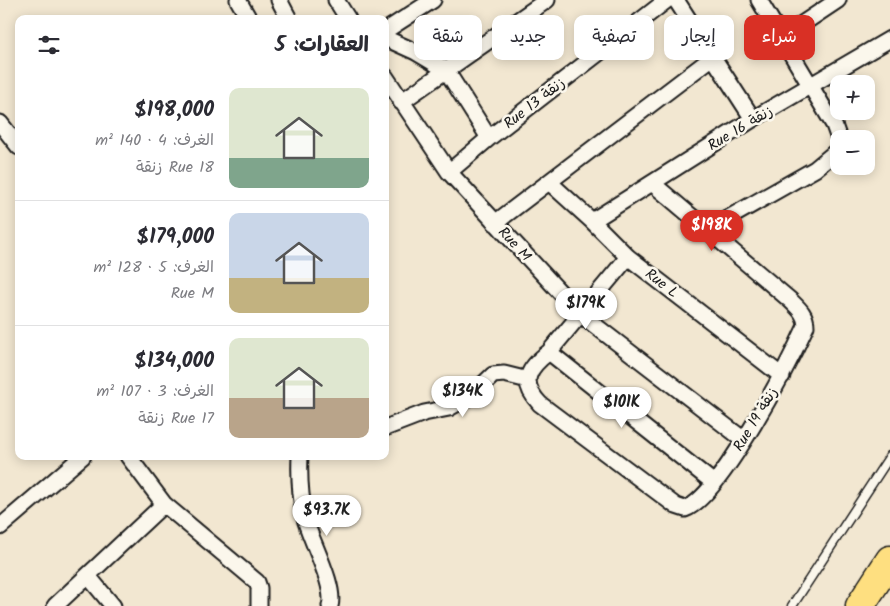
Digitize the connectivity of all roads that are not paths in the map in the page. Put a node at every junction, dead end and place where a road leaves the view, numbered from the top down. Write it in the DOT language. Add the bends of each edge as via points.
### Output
graph roads {
  1 [pos="238,0"];
  2 [pos="279,0"];
  3 [pos="336,0"];
  4 [pos="433,0"];
  5 [pos="547,0"];
  6 [pos="667,0"];
  7 [pos="676,0"];
  8 [pos="759,0"];
  9 [pos="838,0"];
  10 [pos="247,15"];
  11 [pos="287,15"];
  12 [pos="345,15"];
  13 [pos="686,15"];
  14 [pos="768,15"];
  15 [pos="815,15"];
  16 [pos="389,29"];
  17 [pos="890,39"];
  18 [pos="389,40"];
  19 [pos="709,60"];
  20 [pos="715,60"];
  21 [pos="795,60"];
  22 [pos="446,70"];
  23 [pos="389,82"];
  24 [pos="812,86"];
  25 [pos="401,102"];
  26 [pos="753,120"];
  27 [pos="0,123"];
  28 [pos="836,130"];
  29 [pos="488,138"];
  30 [pos="15,141"];
  31 [pos="830,156"];
  32 [pos="449,172"];
  33 [pos="549,182"];
  34 [pos="652,183"];
  35 [pos="592,221"];
  36 [pos="495,223"];
  37 [pos="708,229"];
  38 [pos="628,257"];
  39 [pos="580,314"];
  40 [pos="549,352"];
  41 [pos="782,376"];
  42 [pos="528,380"];
  43 [pos="389,426"];
  44 [pos="744,440"];
  45 [pos="890,456"];
  46 [pos="78,460"];
  47 [pos="131,460"];
  48 [pos="300,460"];
  49 [pos="714,483"];
  50 [pos="164,504"];
  51 [pos="0,527"];
  52 [pos="890,560"];
  53 [pos="88,576"];
  54 [pos="55,606"];
  55 [pos="113,606"];
  56 [pos="259,606"];
  57 [pos="330,606"];
  58 [pos="792,606"];
  59 [pos="860,606"];
  1 -- 10 [label="street"];
  2 -- 11 [label="street"];
  3 -- 12 [label="street"];
  4 -- 16 [label="street"];
  5 -- 22 [label="street"];
  6 -- 29 [label="street, Rue 13 زنقة"];
  7 -- 13 [label="street"];
  8 -- 14 [label="street"];
  9 -- 15 [label="street"];
  17 -- 24 [label="street, Rue 16 زنقة"];
  18 -- 22 [label="street"];
  19 -- 33 [label="street"];
  20 -- 26 [label="street"];
  21 -- 24 [label="street"];
  22 -- 25 [label="street"];
  22 -- 29 [label="street"];
  23 -- 25 [label="street, Rue M"];
  24 -- 26 [label="street, Rue 16 زنقة"];
  24 -- 28 [label="street"];
  25 -- 32 [label="street, Rue M"];
  26 -- 34 [label="street, Rue 16 زنقة"];
  27 -- 30 [label="street"];
  29 -- 32 [label="street, Rue 13 زنقة"];
  31 -- 37 [label="street" via="815,169"];
  32 -- 36 [label="street, Rue M"];
  33 -- 35 [label="street, Rue L"];
  33 -- 36 [label="street"];
  34 -- 35 [label="street, Rue 16 زنقة"];
  34 -- 37 [label="street, Rue 19 زنقة"];
  35 -- 38 [label="street, Rue L"];
  36 -- 39 [label="street, Rue M"];
  37 -- 41 [label="street, Rue 19 زنقة" via="804,315 806,326"];
  38 -- 39 [label="street"];
  38 -- 41 [label="street, Rue L"];
  39 -- 40 [label="street"];
  39 -- 44 [label="street, Rue M"];
  40 -- 42 [label="street" via="535,362"];
  40 -- 49 [label="street"];
  41 -- 44 [label="street, Rue 19 زنقة"];
  42 -- 43 [label="street" via="504,374 493,375 472,395 449,408 424,413"];
  42 -- 49 [label="street, Rue 19 زنقة" via="530,394 540,404 679,508 688,508 700,500"];
  44 -- 49 [label="street, Rue 19 زنقة"];
  45 -- 58 [label="lane"];
  46 -- 51 [label="street"];
  47 -- 50 [label="street"];
  48 -- 57 [label="street" via="298,488 306,521 333,592"];
  50 -- 53 [label="street"];
  50 -- 56 [label="street" via="257,582"];
  52 -- 59 [label="highway"];
  53 -- 54 [label="street"];
  53 -- 55 [label="street"];
}
